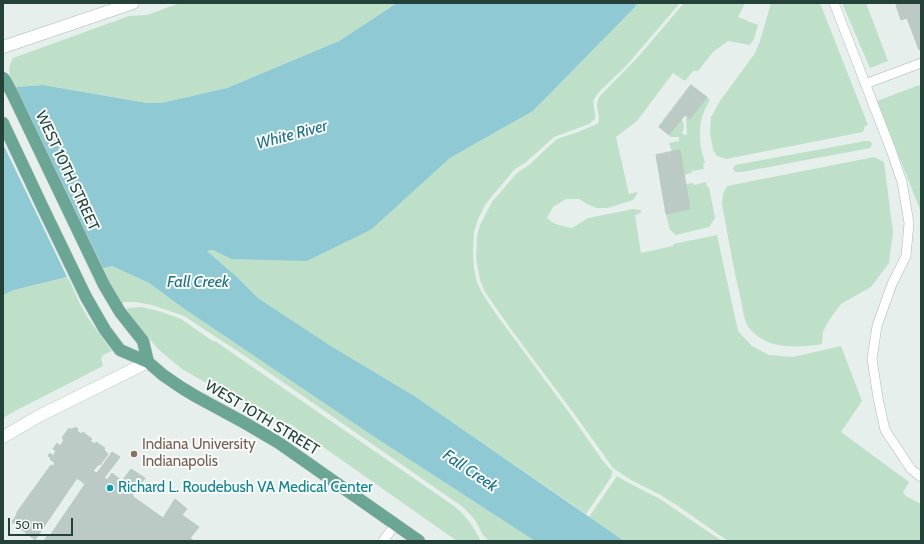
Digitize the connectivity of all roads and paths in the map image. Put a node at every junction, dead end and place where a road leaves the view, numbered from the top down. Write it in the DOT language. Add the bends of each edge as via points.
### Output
graph roads {
  1 [pos="133,3"];
  2 [pos="834,3"];
  3 [pos="3,47"];
  4 [pos="921,63"];
  5 [pos="4,79"];
  6 [pos="865,84"];
  7 [pos="3,123"];
  8 [pos="148,362"];
  9 [pos="3,437"];
  10 [pos="921,476"];
  11 [pos="395,525"];
  12 [pos="383,541"];
  13 [pos="419,541"];
  1 -- 3 [label="street"];
  2 -- 6 [label="street"];
  4 -- 6 [label="street"];
  5 -- 8 [label="main road, WEST 10TH STREET" via="104,285 142,341"];
  6 -- 10 [label="street" via="902,182 909,223 906,256 892,284 877,326 872,359 885,430 911,469"];
  7 -- 8 [label="main road, WEST 10TH STREET" via="86,297 105,330 120,350"];
  8 -- 9 [label="street" via="39,416"];
  8 -- 11 [label="main road, WEST 10TH STREET" via="187,391 279,443"];
  11 -- 12 [label="street"];
  11 -- 13 [label="main road, WEST 10TH STREET"];
}
